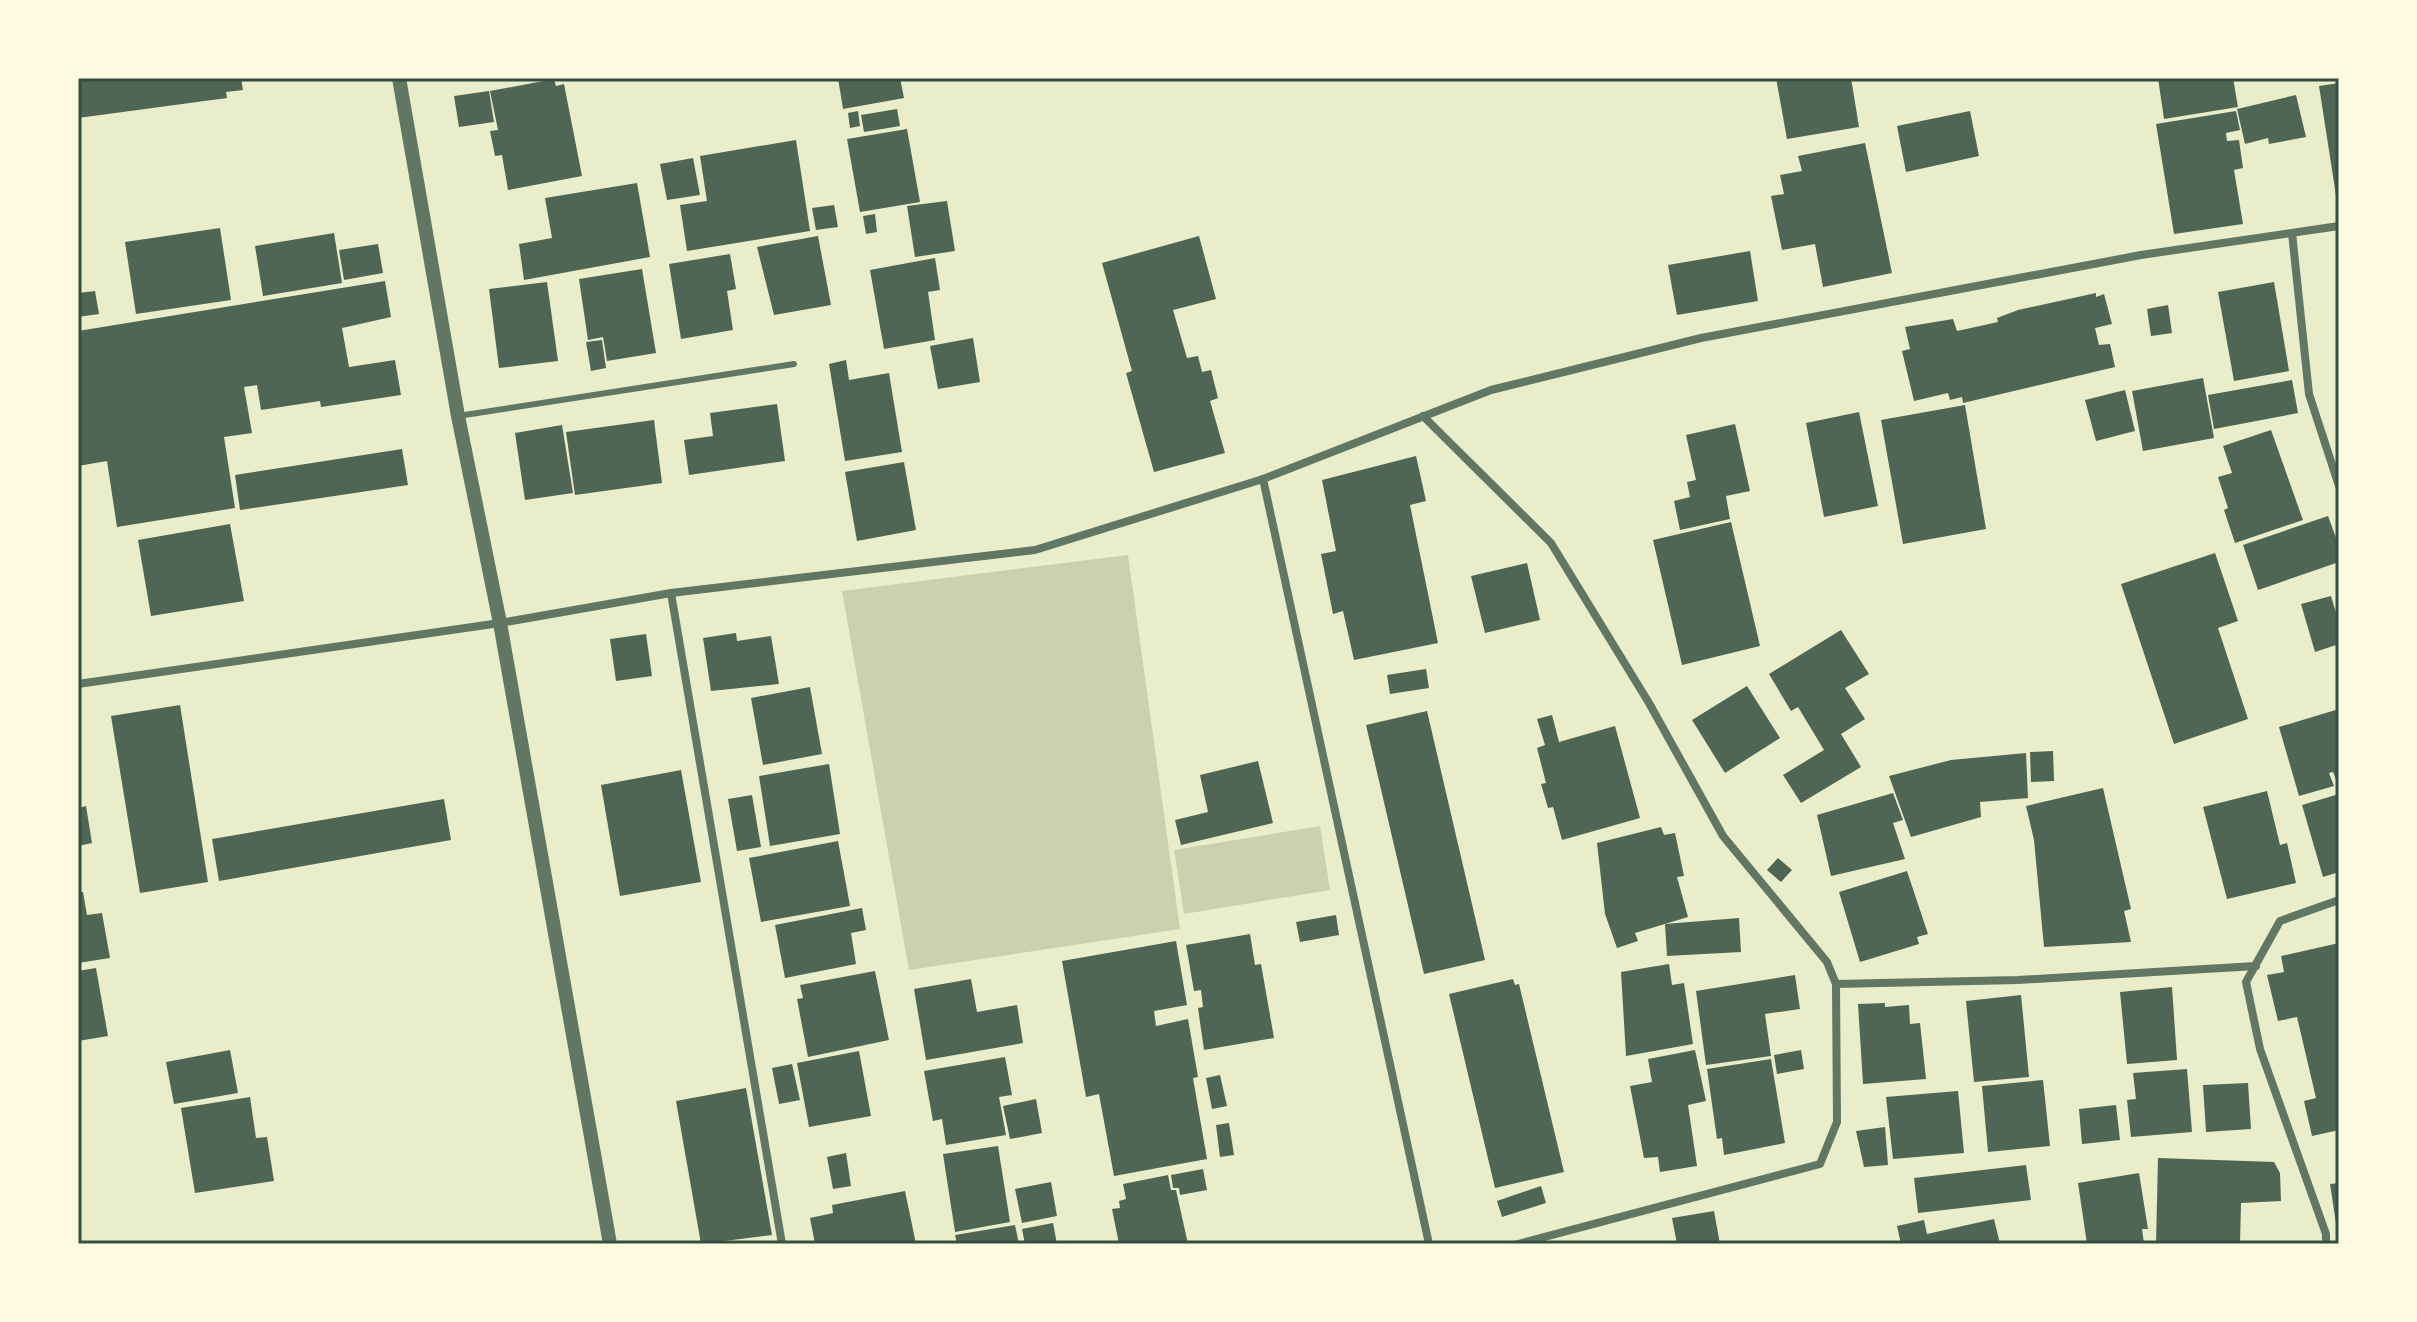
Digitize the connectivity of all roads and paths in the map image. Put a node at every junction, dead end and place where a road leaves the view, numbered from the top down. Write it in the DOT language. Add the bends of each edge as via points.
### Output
graph roads {
  1 [pos="399,78"];
  2 [pos="2339,226"];
  3 [pos="2292,233"];
  4 [pos="794,364"];
  5 [pos="458,416"];
  6 [pos="1423,416"];
  7 [pos="1263,479"];
  8 [pos="2339,486"];
  9 [pos="671,593"];
  10 [pos="500,623"];
  11 [pos="78,684"];
  12 [pos="2339,900"];
  13 [pos="2256,966"];
  14 [pos="1836,984"];
  15 [pos="610,1244"];
  16 [pos="782,1244"];
  17 [pos="1429,1244"];
  18 [pos="1518,1244"];
  19 [pos="2326,1244"];
  1 -- 5 [label="street"];
  2 -- 3 [label="street"];
  3 -- 6 [label="street" via="2141,255 1701,338 1491,390"];
  3 -- 8 [label="street" via="2309,394"];
  4 -- 5 [label="lane"];
  5 -- 10 [label="street"];
  6 -- 7 [label="street"];
  6 -- 14 [label="street" via="1551,543 1723,836 1827,962"];
  7 -- 9 [label="street" via="1035,550"];
  7 -- 17 [label="street"];
  9 -- 10 [label="street"];
  9 -- 16 [label="street"];
  10 -- 11 [label="street"];
  10 -- 15 [label="street"];
  12 -- 13 [label="street" via="2280,921"];
  13 -- 14 [label="street"];
  13 -- 19 [label="street" via="2246,982 2260,1049"];
  14 -- 18 [label="street" via="1837,1122 1820,1164"];
}
